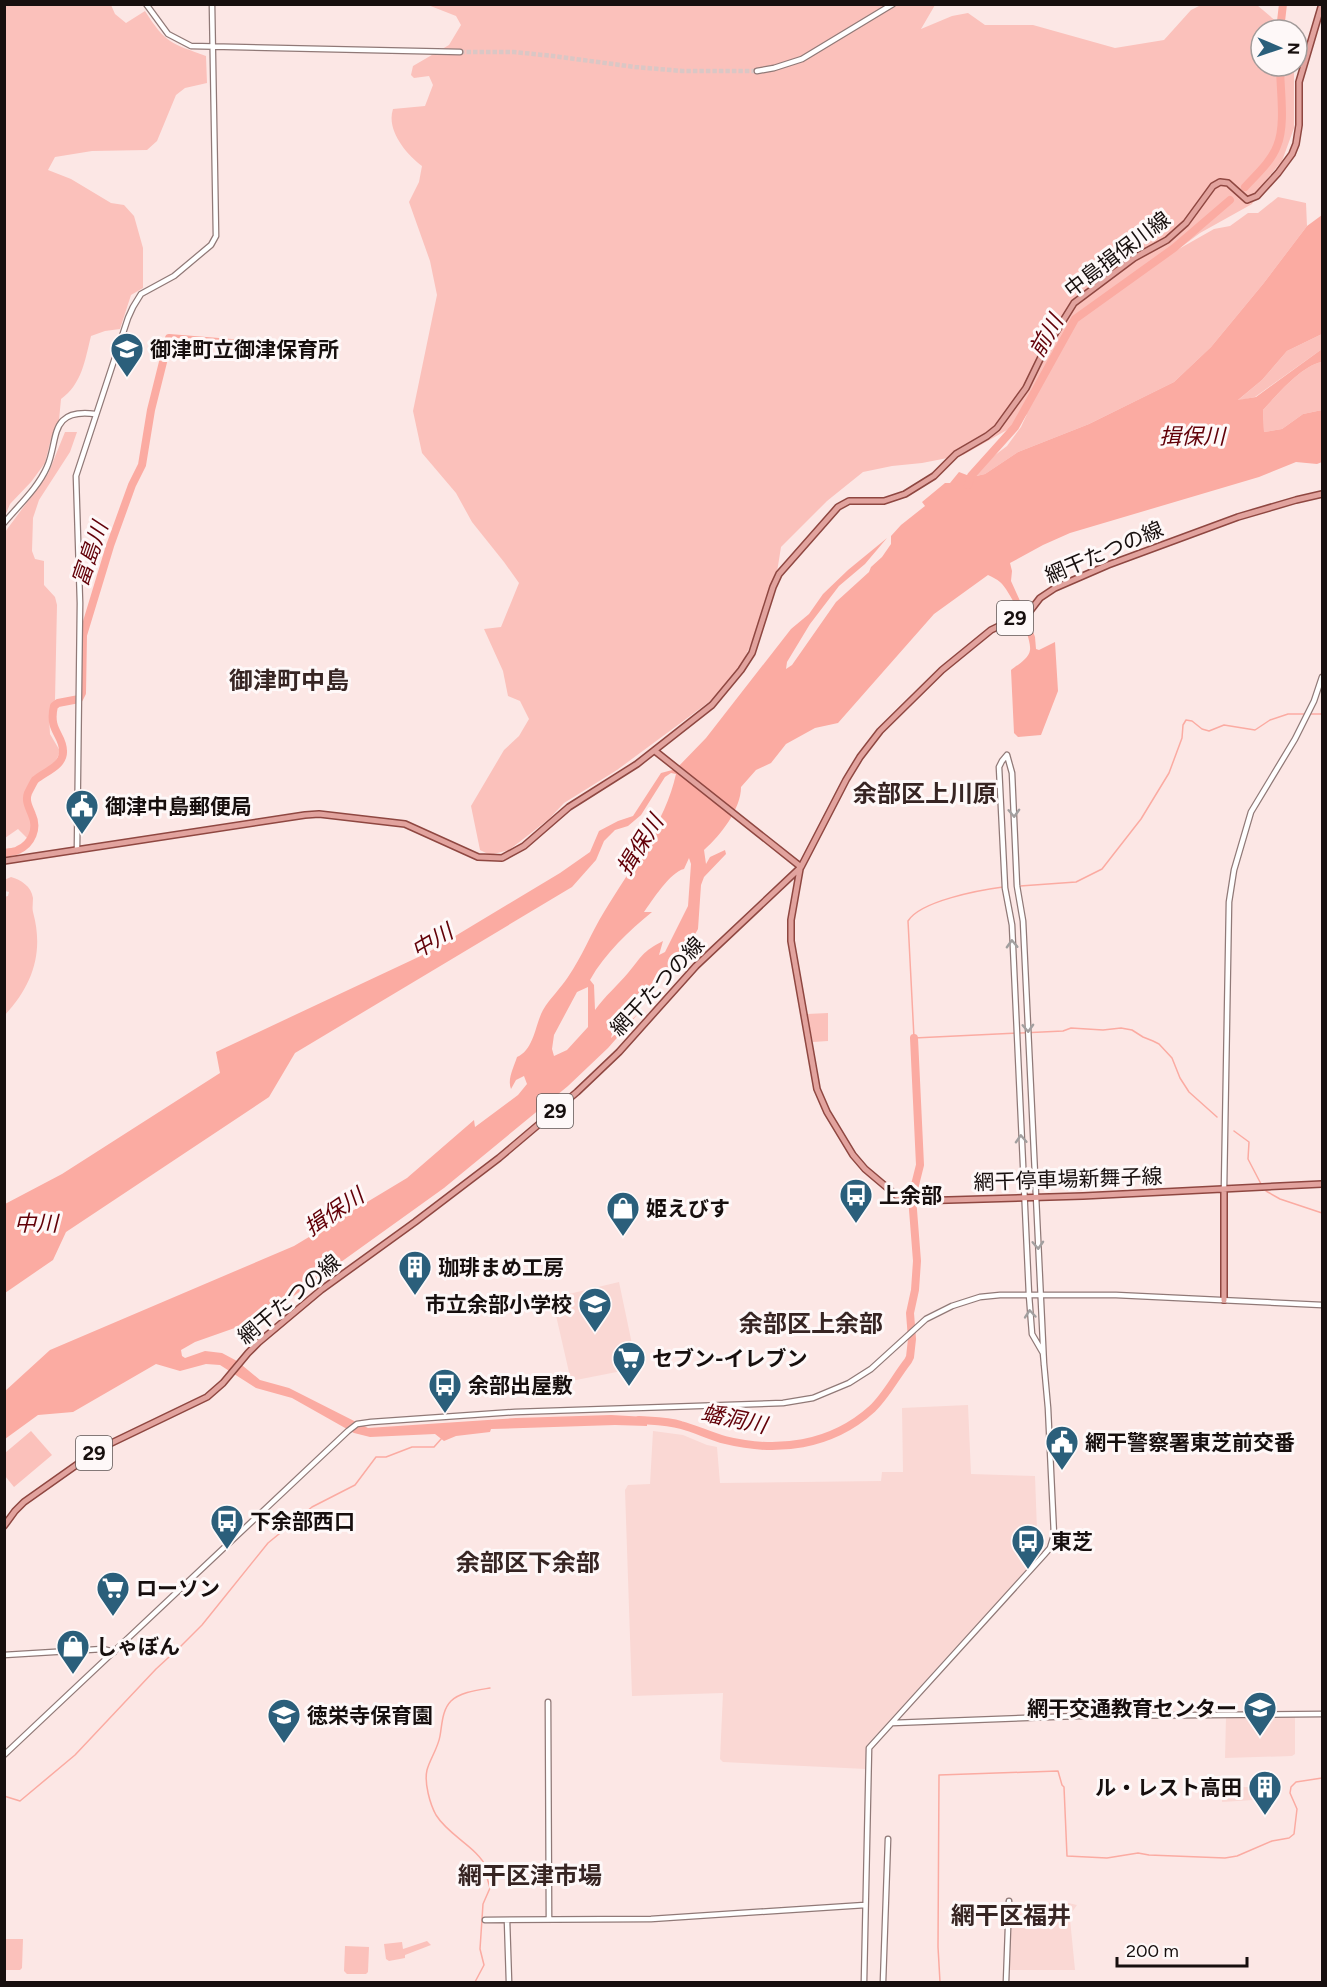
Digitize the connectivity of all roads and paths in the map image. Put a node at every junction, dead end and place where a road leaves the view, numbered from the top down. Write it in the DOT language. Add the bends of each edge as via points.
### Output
graph roads {
  1 [pos="146,4"];
  2 [pos="212,4"];
  3 [pos="893,4"];
  4 [pos="1322,4"];
  5 [pos="213,47"];
  6 [pos="460,52"];
  7 [pos="757,70"];
  8 [pos="95,414"];
  9 [pos="1323,494"];
  10 [pos="4,524"];
  11 [pos="1323,676"];
  12 [pos="657,752"];
  13 [pos="77,850"];
  14 [pos="4,861"];
  15 [pos="799,866"];
  16 [pos="1323,1184"];
  17 [pos="1224,1190"];
  18 [pos="1035,1196"];
  19 [pos="1023,1197"];
  20 [pos="1040,1294"];
  21 [pos="1029,1295"];
  22 [pos="1224,1300"];
  23 [pos="1323,1305"];
  24 [pos="1044,1365"];
  25 [pos="4,1526"];
  26 [pos="114,1652"];
  27 [pos="4,1655"];
  28 [pos="548,1702"];
  29 [pos="1323,1714"];
  30 [pos="892,1723"];
  31 [pos="4,1755"];
  32 [pos="888,1839"];
  33 [pos="1009,1902"];
  34 [pos="865,1905"];
  35 [pos="549,1919"];
  36 [pos="485,1920"];
  37 [pos="507,1920"];
  38 [pos="508,1983"];
  39 [pos="864,1983"];
  40 [pos="882,1983"];
  41 [pos="1006,1983"];
  1 -- 5 [label="street" via="175,39 191,46"];
  2 -- 5 [label="street"];
  3 -- 7 [label="street" via="802,59"];
  4 -- 12 [label="main road, 中島揖保川線" via="1299,82 1296,144 1278,173 1250,200 1228,183 1213,186 1174,234 1074,303 1026,388 987,436 956,454 934,476 905,494 884,501 849,501 838,507 776,579 755,644 741,670 700,716"];
  5 -- 6 [label="street"];
  5 -- 8 [label="street" via="214,241 174,276 137,299"];
  8 -- 10 [label="street" via="76,414 60,424 47,467"];
  8 -- 13 [label="street" via="76,476 80,588"];
  9 -- 15 [label="main road, 網干たつの線 / 29" via="1238,517 1108,565 1055,588 1030,611 991,630 942,670 880,732 846,780"];
  11 -- 17 [label="street" via="1295,739 1251,812 1234,870"];
  12 -- 13 [label="main road" via="569,807 524,846 502,858 478,858 405,824 319,814"];
  12 -- 15 [label="main road"];
  13 -- 14 [label="main road"];
  15 -- 19 [label="main road, 網干停車場新舞子線" via="792,941 817,1089 853,1155 897,1196 911,1201"];
  15 -- 25 [label="main road, 網干たつの線 / 29" via="696,966 619,1052 543,1122 321,1290 259,1342 207,1397 99,1449 24,1502"];
  16 -- 17 [label="main road, 網干停車場新舞子線"];
  17 -- 18 [label="main road, 網干停車場新舞子線"];
  17 -- 22 [label="main road"];
  18 -- 19 [label="main road, 網干停車場新舞子線"];
  19 -- 18 [label="street, one-way" via="1012,925 1005,888 999,767 1007,755 1012,773 1016,875 1023,921"];
  18 -- 20 [label="street, one-way"];
  19 -- 21 [label="street"];
  20 -- 21 [label="street"];
  20 -- 22 [label="street"];
  20 -- 24 [label="street"];
  24 -- 21 [label="street, one-way" via="1043,1353 1032,1334"];
  21 -- 26 [label="street" via="980,1298 940,1311 918,1325 863,1375 839,1389 805,1400 515,1412 357,1424"];
  22 -- 23 [label="street"];
  24 -- 30 [label="street" via="1053,1529 1050,1548"];
  26 -- 27 [label="street" via="103,1649"];
  26 -- 31 [label="street"];
  28 -- 35 [label="street"];
  29 -- 30 [label="street" via="1078,1716"];
  30 -- 34 [label="street" via="873,1741 868,1752"];
  32 -- 40 [label="street"];
  33 -- 41 [label="street"];
  34 -- 35 [label="street" via="651,1919"];
  34 -- 39 [label="street"];
  35 -- 37 [label="street"];
  36 -- 37 [label="street"];
  37 -- 38 [label="street"];
}
